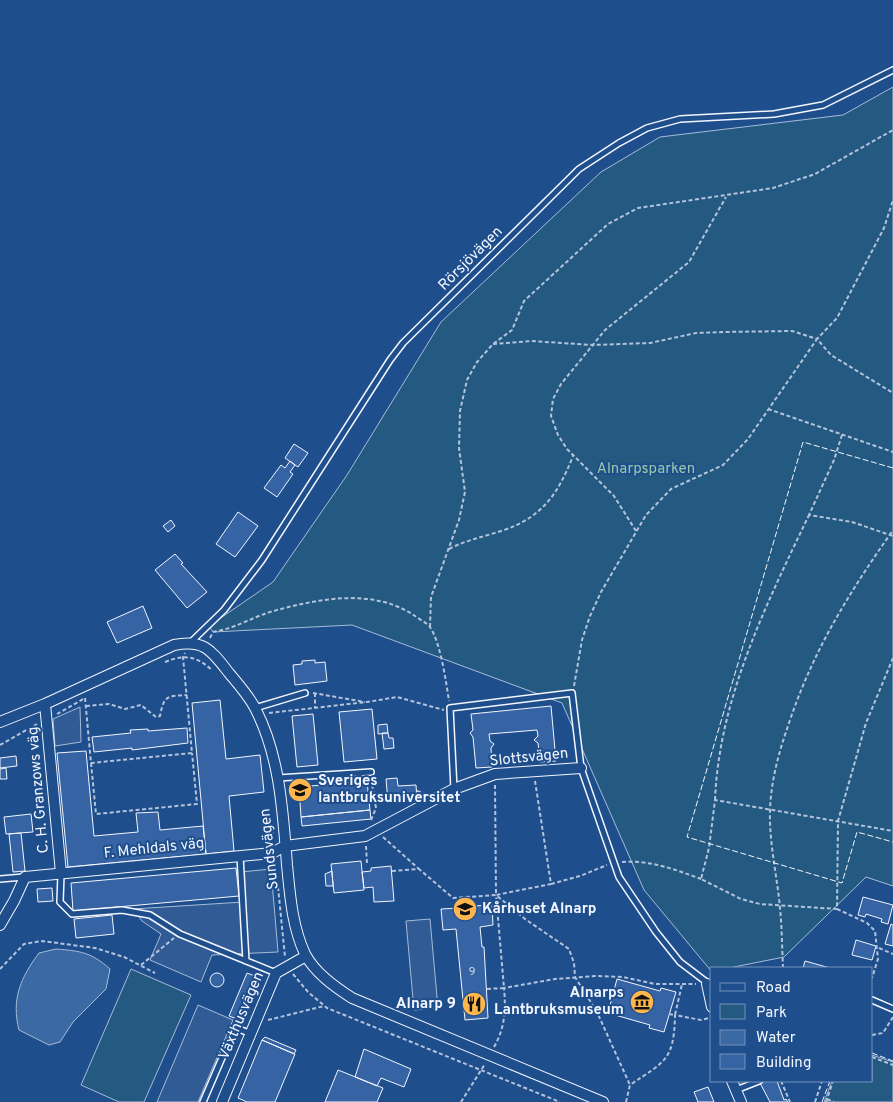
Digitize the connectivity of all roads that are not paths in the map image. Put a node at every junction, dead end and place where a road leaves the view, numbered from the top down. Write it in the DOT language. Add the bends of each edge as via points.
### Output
graph roads {
  1 [pos="893,70"];
  2 [pos="191,642"];
  3 [pos="305,693"];
  4 [pos="46,704"];
  5 [pos="257,711"];
  6 [pos="0,722"];
  7 [pos="581,768"];
  8 [pos="370,772"];
  9 [pos="278,778"];
  10 [pos="454,789"];
  11 [pos="285,846"];
  12 [pos="240,856"];
  13 [pos="61,874"];
  14 [pos="25,877"];
  15 [pos="0,879"];
  16 [pos="0,925"];
  17 [pos="306,956"];
  18 [pos="246,961"];
  19 [pos="276,973"];
  20 [pos="709,984"];
  21 [pos="873,1000"];
  22 [pos="893,1009"];
  23 [pos="251,1034"];
  24 [pos="753,1082"];
  25 [pos="734,1085"];
  26 [pos="203,1102"];
  27 [pos="222,1102"];
  28 [pos="602,1102"];
  29 [pos="741,1102"];
  1 -- 2 [label="lane, Rörsjövägen" via="823,105 774,114 680,120 647,128 579,169 390,360 262,560 224,610"];
  2 -- 4 [label="street" via="155,653"];
  2 -- 5 [label="street, Sundsvägen" via="204,646 215,656"];
  3 -- 5 [label="lane"];
  4 -- 6 [label="street"];
  4 -- 13 [label="street, C. H. Granzows väg"];
  5 -- 9 [label="street, Sundsvägen"];
  7 -- 10 [label="street, Slottsvägen" via="494,774"];
  7 -- 10 [label="lane" via="572,693 450,710"];
  7 -- 20 [label="lane" via="619,877 680,962"];
  8 -- 9 [label="lane"];
  9 -- 11 [label="street, Sundsvägen"];
  10 -- 11 [label="street, Slottsvägen" via="365,836"];
  11 -- 12 [label="street, F. Mehldals väg" via="272,852"];
  11 -- 17 [label="street, Sundsvägen" via="293,915"];
  12 -- 13 [label="street, F. Mehldals väg"];
  12 -- 18 [label="lane"];
  13 -- 14 [label="street, F. Mehldals väg"];
  13 -- 18 [label="lane" via="60,902 72,914 122,910 150,915 180,934"];
  14 -- 15 [label="lane"];
  14 -- 16 [label="street"];
  17 -- 19 [label="street, Växthusvägen"];
  17 -- 28 [label="street, Sundsvägen" via="329,982 352,998"];
  18 -- 19 [label="lane"];
  19 -- 23 [label="street, Växthusvägen"];
  21 -- 22 [label="lane"];
  23 -- 26 [label="lane" via="234,1030"];
  23 -- 27 [label="street, Växthusvägen"];
  24 -- 25 [label="lane"];
  25 -- 29 [label="street"];
}
